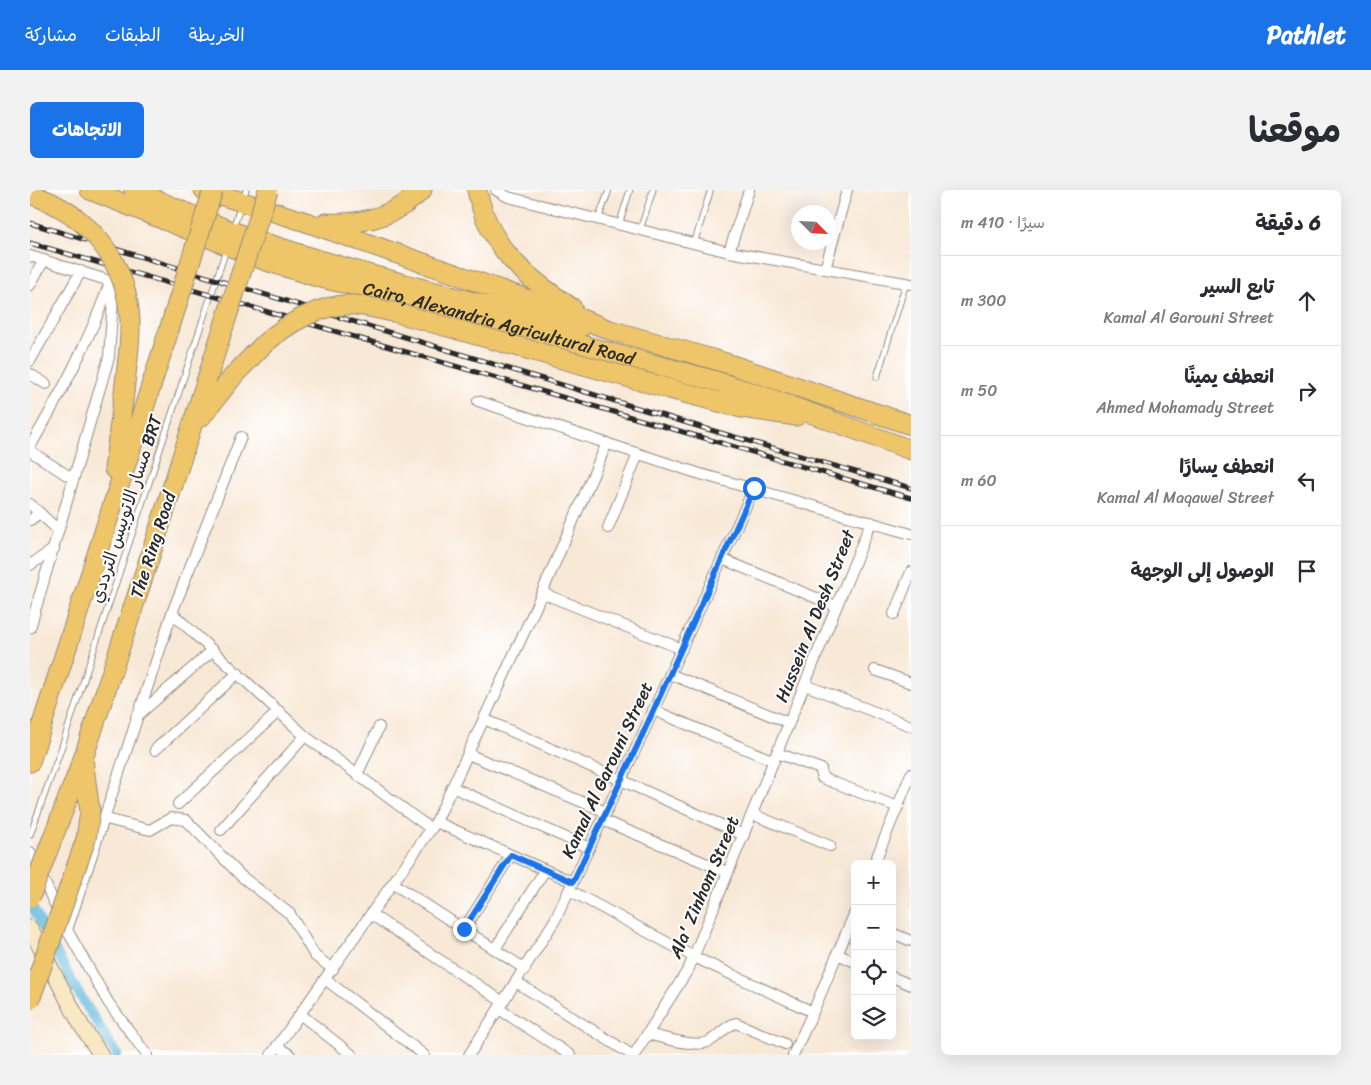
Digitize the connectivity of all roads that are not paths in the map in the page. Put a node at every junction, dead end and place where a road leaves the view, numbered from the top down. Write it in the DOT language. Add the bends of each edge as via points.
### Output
graph roads {
  1 [pos="90,190"];
  2 [pos="134,190"];
  3 [pos="204,190"];
  4 [pos="213,190"];
  5 [pos="246,190"];
  6 [pos="268,190"];
  7 [pos="422,190"];
  8 [pos="477,190"];
  9 [pos="496,190"];
  10 [pos="609,190"];
  11 [pos="630,190"];
  12 [pos="653,190"];
  13 [pos="749,190"];
  14 [pos="847,190"];
  15 [pos="710,192"];
  16 [pos="30,194"];
  17 [pos="598,221"];
  18 [pos="306,222"];
  19 [pos="619,226"];
  20 [pos="640,231"];
  21 [pos="694,244"];
  22 [pos="729,252"];
  23 [pos="30,256"];
  24 [pos="44,260"];
  25 [pos="825,269"];
  26 [pos="81,271"];
  27 [pos="110,281"];
  28 [pos="908,284"];
  29 [pos="30,285"];
  30 [pos="602,327"];
  31 [pos="31,358"];
  32 [pos="30,374"];
  33 [pos="877,377"];
  34 [pos="46,384"];
  35 [pos="478,401"];
  36 [pos="826,419"];
  37 [pos="911,425"];
  38 [pos="190,433"];
  39 [pos="241,437"];
  40 [pos="607,443"];
  41 [pos="30,449"];
  42 [pos="911,450"];
  43 [pos="638,454"];
  44 [pos="74,479"];
  45 [pos="754,488"];
  46 [pos="30,504"];
  47 [pos="40,512"];
  48 [pos="108,512"];
  49 [pos="30,520"];
  50 [pos="871,522"];
  51 [pos="608,528"];
  52 [pos="58,530"];
  53 [pos="911,534"];
  54 [pos="54,549"];
  55 [pos="722,558"];
  56 [pos="30,566"];
  57 [pos="911,572"];
  58 [pos="542,593"];
  59 [pos="40,598"];
  60 [pos="30,605"];
  61 [pos="836,606"];
  62 [pos="172,613"];
  63 [pos="894,614"];
  64 [pos="30,628"];
  65 [pos="682,649"];
  66 [pos="213,650"];
  67 [pos="875,670"];
  68 [pos="238,673"];
  69 [pos="670,674"];
  70 [pos="911,683"];
  71 [pos="805,685"];
  72 [pos="653,710"];
  73 [pos="278,711"];
  74 [pos="136,717"];
  75 [pos="484,719"];
  76 [pos="789,723"];
  77 [pos="911,726"];
  78 [pos="379,727"];
  79 [pos="305,736"];
  80 [pos="155,750"];
  81 [pos="32,752"];
  82 [pos="468,754"];
  83 [pos="775,757"];
  84 [pos="83,759"];
  85 [pos="911,774"];
  86 [pos="357,775"];
  87 [pos="621,780"];
  88 [pos="452,788"];
  89 [pos="178,804"];
  90 [pos="898,807"];
  91 [pos="752,814"];
  92 [pos="604,816"];
  93 [pos="102,818"];
  94 [pos="433,825"];
  95 [pos="221,830"];
  96 [pos="744,834"];
  97 [pos="30,835"];
  98 [pos="830,846"];
  99 [pos="589,848"];
  100 [pos="30,852"];
  101 [pos="511,855"];
  102 [pos="876,860"];
  103 [pos="545,870"];
  104 [pos="727,872"];
  105 [pos="394,884"];
  106 [pos="571,886"];
  107 [pos="30,897"];
  108 [pos="372,915"];
  109 [pos="851,922"];
  110 [pos="30,928"];
  111 [pos="464,929"];
  112 [pos="67,930"];
  113 [pos="896,935"];
  114 [pos="911,941"];
  115 [pos="495,949"];
  116 [pos="838,954"];
  117 [pos="694,957"];
  118 [pos="851,960"];
  119 [pos="333,969"];
  120 [pos="525,969"];
  121 [pos="325,979"];
  122 [pos="896,979"];
  123 [pos="516,982"];
  124 [pos="911,985"];
  125 [pos="30,1000"];
  126 [pos="501,1006"];
  127 [pos="814,1012"];
  128 [pos="300,1014"];
  129 [pos="647,1034"];
  130 [pos="785,1044"];
  131 [pos="277,1046"];
  132 [pos="101,1055"];
  133 [pos="147,1055"];
  134 [pos="271,1055"];
  135 [pos="290,1055"];
  136 [pos="352,1055"];
  137 [pos="424,1055"];
  138 [pos="469,1055"];
  139 [pos="570,1055"];
  140 [pos="633,1055"];
  141 [pos="793,1055"];
  1 -- 36 [label="highway, Cairo, Alexandria Agricultural Road" via="266,261 317,277 716,381"];
  2 -- 30 [label="highway" via="273,246 556,323"];
  3 -- 18 [label="highway, Cairo, Alexandria Agricultural Road"];
  4 -- 48 [label="highway, bridge"];
  5 -- 97 [label="lane, مسار الاتوبيس الترددي BRT"];
  6 -- 38 [label="highway, The Ring Road, bridge"];
  7 -- 18 [label="highway" via="394,211 370,220 344,224"];
  8 -- 30 [label="highway" via="488,226 504,253 549,292"];
  9 -- 17 [label="street" via="508,197"];
  10 -- 17 [label="lane"];
  11 -- 19 [label="lane"];
  12 -- 20 [label="lane"];
  13 -- 22 [label="street"];
  14 -- 25 [label="street"];
  15 -- 21 [label="lane"];
  16 -- 48 [label="highway, bridge" via="54,204 83,223 114,262 124,286 130,322"];
  17 -- 19 [label="street"];
  18 -- 30 [label="highway, Cairo, Alexandria Agricultural Road"];
  19 -- 20 [label="street"];
  20 -- 21 [label="street"];
  21 -- 22 [label="street"];
  22 -- 25 [label="street"];
  23 -- 24 [label="street"];
  24 -- 26 [label="street"];
  24 -- 29 [label="street"];
  25 -- 28 [label="street"];
  26 -- 27 [label="street"];
  26 -- 31 [label="street"];
  27 -- 41 [label="street" via="97,321"];
  27 -- 44 [label="street" via="113,299 109,358"];
  28 -- 33 [label="lane"];
  30 -- 37 [label="highway, Cairo, Alexandria Agricultural Road" via="723,362"];
  32 -- 34 [label="street"];
  35 -- 40 [label="street"];
  36 -- 38 [label="highway, bridge" via="759,411 394,312 354,305 319,311 278,331 235,374"];
  36 -- 42 [label="highway, Cairo, Alexandria Agricultural Road"];
  38 -- 84 [label="highway, The Ring Road, bridge"];
  39 -- 62 [label="street"];
  40 -- 43 [label="street"];
  40 -- 58 [label="street"];
  41 -- 44 [label="street"];
  43 -- 45 [label="street"];
  43 -- 51 [label="street"];
  44 -- 52 [label="street"];
  45 -- 50 [label="street"];
  45 -- 55 [label="street, Kamal Al Garouni Street"];
  46 -- 47 [label="street"];
  47 -- 49 [label="street"];
  47 -- 52 [label="street"];
  48 -- 81 [label="highway"];
  50 -- 53 [label="street"];
  50 -- 61 [label="street, Hussein Al Desh Street"];
  52 -- 54 [label="street"];
  54 -- 56 [label="street"];
  54 -- 59 [label="street"];
  55 -- 61 [label="street"];
  55 -- 65 [label="street, Kamal Al Garouni Street"];
  57 -- 63 [label="street"];
  58 -- 65 [label="street"];
  58 -- 75 [label="street"];
  59 -- 60 [label="street"];
  59 -- 64 [label="street"];
  61 -- 71 [label="street, Hussein Al Desh Street"];
  62 -- 66 [label="street"];
  62 -- 74 [label="street"];
  65 -- 69 [label="street, Kamal Al Garouni Street"];
  66 -- 68 [label="street"];
  66 -- 74 [label="street"];
  67 -- 70 [label="street"];
  68 -- 73 [label="street"];
  68 -- 80 [label="street"];
  69 -- 72 [label="street, Kamal Al Garouni Street"];
  69 -- 76 [label="street"];
  71 -- 76 [label="street, Hussein Al Desh Street"];
  71 -- 77 [label="street"];
  72 -- 83 [label="street"];
  72 -- 87 [label="street, Kamal Al Garouni Street"];
  73 -- 79 [label="street"];
  73 -- 89 [label="street"];
  74 -- 93 [label="street"];
  75 -- 82 [label="street"];
  75 -- 87 [label="street"];
  76 -- 83 [label="street, Ala' Zinhom Street"];
  78 -- 86 [label="street"];
  79 -- 86 [label="street"];
  79 -- 95 [label="street"];
  82 -- 88 [label="street"];
  82 -- 92 [label="street"];
  83 -- 90 [label="street" via="822,769 822,778"];
  83 -- 91 [label="street, Ala' Zinhom Street"];
  84 -- 107 [label="highway, The Ring Road, bridge"];
  84 -- 125 [label="highway, bridge" via="89,799 87,832"];
  85 -- 90 [label="street"];
  86 -- 94 [label="street"];
  87 -- 92 [label="street, Kamal Al Garouni Street"];
  87 -- 96 [label="street"];
  88 -- 94 [label="street"];
  88 -- 99 [label="street"];
  90 -- 102 [label="street"];
  91 -- 96 [label="street, Ala' Zinhom Street"];
  91 -- 98 [label="street"];
  92 -- 99 [label="street, Kamal Al Garouni Street"];
  92 -- 104 [label="street"];
  93 -- 112 [label="street"];
  93 -- 119 [label="street" via="146,830 154,829 171,818 182,818 245,880 290,914 315,956"];
  94 -- 101 [label="street"];
  94 -- 105 [label="street"];
  96 -- 104 [label="street, Ala' Zinhom Street"];
  99 -- 106 [label="street, Kamal Al Garouni Street"];
  100 -- 112 [label="street"];
  101 -- 103 [label="street"];
  101 -- 111 [label="street"];
  103 -- 106 [label="street"];
  103 -- 115 [label="street"];
  104 -- 117 [label="street, Ala' Zinhom Street"];
  105 -- 108 [label="street"];
  105 -- 111 [label="street"];
  106 -- 117 [label="street"];
  106 -- 120 [label="street, Kamal Al Garouni Street"];
  108 -- 119 [label="street"];
  108 -- 126 [label="street"];
  109 -- 116 [label="street"];
  110 -- 132 [label="street" via="81,1025"];
  111 -- 115 [label="street"];
  112 -- 133 [label="street" via="108,1002"];
  113 -- 114 [label="street"];
  115 -- 120 [label="street"];
  116 -- 118 [label="street"];
  116 -- 127 [label="street"];
  117 -- 127 [label="street"];
  117 -- 129 [label="street, Ala' Zinhom Street"];
  119 -- 121 [label="street"];
  120 -- 123 [label="street, Kamal Al Garouni Street"];
  121 -- 128 [label="street"];
  121 -- 137 [label="street"];
  122 -- 124 [label="street"];
  123 -- 126 [label="street, Kamal Al Garouni Street"];
  123 -- 140 [label="street"];
  126 -- 138 [label="street, Kamal Al Garouni Street"];
  126 -- 139 [label="street"];
  127 -- 141 [label="street"];
  128 -- 131 [label="street"];
  128 -- 136 [label="street"];
  129 -- 130 [label="street" via="700,1044 709,1042 736,1023"];
  129 -- 140 [label="street, Ala' Zinhom Street"];
  131 -- 134 [label="street"];
  131 -- 135 [label="street"];
}
